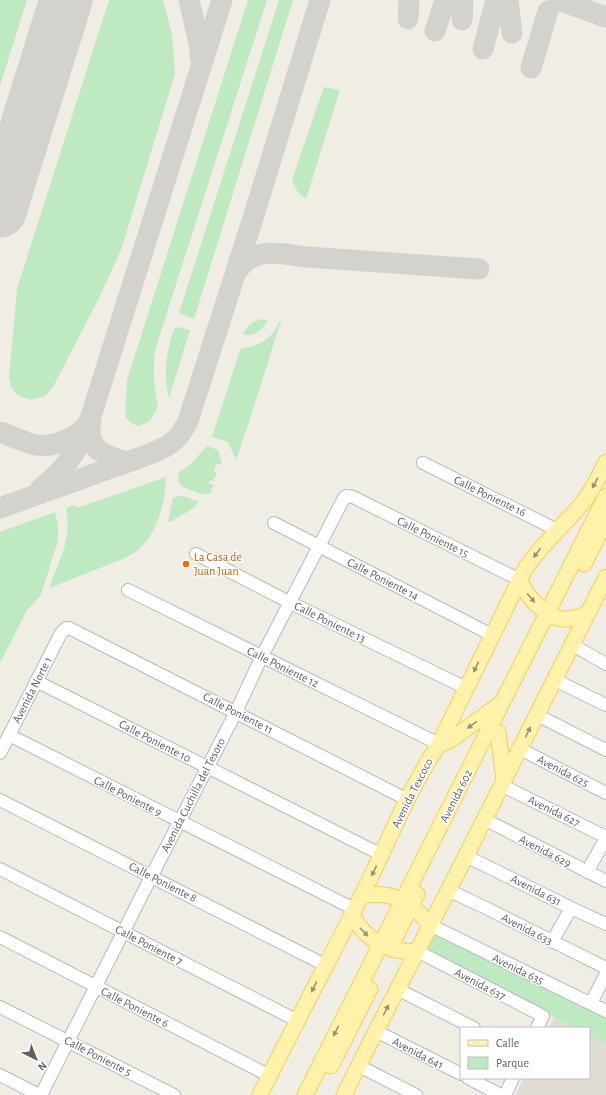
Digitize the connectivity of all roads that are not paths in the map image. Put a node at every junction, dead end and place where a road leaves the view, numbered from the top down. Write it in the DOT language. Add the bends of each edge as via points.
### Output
graph roads {
  1 [pos="606,462"];
  2 [pos="423,463"];
  3 [pos="346,496"];
  4 [pos="606,497"];
  5 [pos="582,503"];
  6 [pos="274,524"];
  7 [pos="604,529"];
  8 [pos="557,530"];
  9 [pos="318,546"];
  10 [pos="196,554"];
  11 [pos="520,580"];
  12 [pos="604,586"];
  13 [pos="128,590"];
  14 [pos="289,602"];
  15 [pos="587,614"];
  16 [pos="552,616"];
  17 [pos="66,628"];
  18 [pos="492,635"];
  19 [pos="571,644"];
  20 [pos="262,656"];
  21 [pos="606,664"];
  22 [pos="555,680"];
  23 [pos="36,682"];
  24 [pos="466,688"];
  25 [pos="504,702"];
  26 [pos="606,705"];
  27 [pos="236,712"];
  28 [pos="536,715"];
  29 [pos="498,732"];
  30 [pos="9,735"];
  31 [pos="439,744"];
  32 [pos="520,749"];
  33 [pos="606,750"];
  34 [pos="0,753"];
  35 [pos="207,767"];
  36 [pos="502,782"];
  37 [pos="606,793"];
  38 [pos="0,800"];
  39 [pos="408,800"];
  40 [pos="484,819"];
  41 [pos="179,822"];
  42 [pos="606,837"];
  43 [pos="382,854"];
  44 [pos="466,856"];
  45 [pos="0,869"];
  46 [pos="587,872"];
  47 [pos="151,877"];
  48 [pos="606,881"];
  49 [pos="448,890"];
  50 [pos="406,904"];
  51 [pos="356,907"];
  52 [pos="571,908"];
  53 [pos="606,924"];
  54 [pos="430,925"];
  55 [pos="123,932"];
  56 [pos="0,937"];
  57 [pos="552,942"];
  58 [pos="385,947"];
  59 [pos="417,951"];
  60 [pos="325,965"];
  61 [pos="606,968"];
  62 [pos="606,974"];
  63 [pos="96,987"];
  64 [pos="397,989"];
  65 [pos="590,1003"];
  66 [pos="0,1007"];
  67 [pos="606,1011"];
  68 [pos="298,1021"];
  69 [pos="472,1027"];
  70 [pos="538,1027"];
  71 [pos="376,1031"];
  72 [pos="68,1041"];
  73 [pos="359,1066"];
  74 [pos="460,1073"];
  75 [pos="0,1076"];
  76 [pos="270,1076"];
  77 [pos="470,1079"];
  78 [pos="513,1079"];
  79 [pos="307,1094"];
  80 [pos="40,1095"];
  81 [pos="174,1095"];
  82 [pos="260,1095"];
  83 [pos="344,1095"];
  84 [pos="416,1095"];
  85 [pos="501,1095"];
  86 [pos="505,1095"];
  1 -- 5 [label="main road, Avenida Texcoco, one-way"];
  2 -- 8 [label="street, Calle Poniente 16"];
  3 -- 9 [label="street, Avenida Cuchilla del Tesoro"];
  3 -- 11 [label="street, Calle Poniente 15" via="353,497"];
  4 -- 5 [label="street"];
  4 -- 16 [label="main road, Avenida 602"];
  5 -- 8 [label="main road, Avenida Texcoco"];
  6 -- 9 [label="street, Calle Poniente 14"];
  7 -- 16 [label="main road, Avenida 602"];
  8 -- 11 [label="main road, Avenida Texcoco, one-way" via="536,553"];
  9 -- 14 [label="street, Avenida Cuchilla del Tesoro"];
  9 -- 18 [label="street, Calle Poniente 14"];
  10 -- 14 [label="street, Calle Poniente 13"];
  11 -- 16 [label="main road, one-way" via="532,601"];
  11 -- 18 [label="main road, Avenida Texcoco"];
  12 -- 15 [label="main road"];
  13 -- 20 [label="street, Calle Poniente 12"];
  14 -- 20 [label="street, Avenida Cuchilla del Tesoro"];
  14 -- 24 [label="street, Calle Poniente 13"];
  15 -- 16 [label="main road" via="563,620"];
  15 -- 19 [label="main road"];
  16 -- 25 [label="main road, Avenida 602"];
  16 -- 29 [label="main road, Avenida 602"];
  17 -- 23 [label="street, Avenida Norte 1"];
  17 -- 27 [label="street, Calle Poniente 11"];
  18 -- 24 [label="main road, Avenida Texcoco, one-way"];
  19 -- 21 [label="street"];
  19 -- 22 [label="main road"];
  20 -- 27 [label="street, Avenida Cuchilla del Tesoro"];
  20 -- 31 [label="street, Calle Poniente 12"];
  22 -- 26 [label="street"];
  22 -- 28 [label="main road"];
  23 -- 30 [label="street, Avenida Norte 1"];
  23 -- 35 [label="street, Calle Poniente 10"];
  24 -- 31 [label="main road, Avenida Texcoco"];
  25 -- 31 [label="main road, one-way" via="451,740"];
  25 -- 50 [label="main road, Avenida 602"];
  27 -- 35 [label="street, Avenida Cuchilla del Tesoro"];
  27 -- 39 [label="street, Calle Poniente 11"];
  32 -- 28 [label="main road, one-way"];
  28 -- 33 [label="street"];
  29 -- 36 [label="main road"];
  29 -- 50 [label="main road, Avenida 602"];
  30 -- 34 [label="street, Avenida Norte 1"];
  30 -- 41 [label="street, Calle Poniente 9"];
  31 -- 39 [label="main road, Avenida Texcoco"];
  32 -- 36 [label="main road"];
  32 -- 37 [label="street, Avenida 625"];
  35 -- 41 [label="street, Avenida Cuchilla del Tesoro"];
  35 -- 43 [label="street, Calle Poniente 10"];
  36 -- 40 [label="main road"];
  36 -- 42 [label="street, Avenida 627"];
  38 -- 47 [label="street, Calle Poniente 8"];
  39 -- 43 [label="main road, Avenida Texcoco"];
  40 -- 44 [label="main road"];
  40 -- 46 [label="street, Avenida 629"];
  41 -- 47 [label="street, Avenida Cuchilla del Tesoro"];
  41 -- 51 [label="street, Calle Poniente 9"];
  42 -- 46 [label="street"];
  43 -- 51 [label="main road, Avenida Texcoco, one-way"];
  44 -- 49 [label="main road"];
  44 -- 52 [label="street, Avenida 631"];
  45 -- 55 [label="street, Calle Poniente 7"];
  46 -- 48 [label="street, Avenida 629"];
  47 -- 55 [label="street, Avenida Cuchilla del Tesoro"];
  47 -- 60 [label="street, Calle Poniente 8"];
  49 -- 54 [label="main road"];
  49 -- 57 [label="street, Avenida 633"];
  50 -- 51 [label="main road" via="380,894"];
  50 -- 54 [label="main road" via="420,913"];
  50 -- 58 [label="main road, Avenida 602"];
  51 -- 58 [label="main road, one-way" via="363,932"];
  51 -- 60 [label="main road, Avenida Texcoco"];
  52 -- 53 [label="street, Avenida 631"];
  52 -- 57 [label="street"];
  54 -- 59 [label="main road"];
  54 -- 65 [label="street, Avenida 635"];
  55 -- 63 [label="street, Avenida Cuchilla del Tesoro"];
  55 -- 68 [label="street, Calle Poniente 7"];
  56 -- 63 [label="street, Calle Poniente 6"];
  57 -- 61 [label="street, Avenida 633"];
  58 -- 59 [label="main road" via="401,952"];
  58 -- 79 [label="main road, Avenida 602"];
  59 -- 64 [label="main road"];
  59 -- 70 [label="street, Avenida 637" via="543,1016"];
  60 -- 68 [label="main road, Avenida Texcoco, one-way"];
  62 -- 65 [label="street"];
  63 -- 72 [label="street, Avenida Cuchilla del Tesoro"];
  63 -- 76 [label="street, Calle Poniente 6"];
  64 -- 69 [label="street"];
  71 -- 64 [label="main road, one-way"];
  65 -- 67 [label="street, Avenida 635"];
  66 -- 72 [label="street, Calle Poniente 5"];
  68 -- 76 [label="main road, Avenida Texcoco"];
  71 -- 73 [label="main road"];
  71 -- 74 [label="street, Avenida 641"];
  72 -- 80 [label="street, Avenida Cuchilla del Tesoro"];
  72 -- 81 [label="street, Calle Poniente 5"];
  73 -- 83 [label="main road"];
  73 -- 84 [label="street"];
  75 -- 80 [label="street"];
  76 -- 82 [label="main road, Avenida Texcoco"];
  77 -- 85 [label="street"];
  78 -- 86 [label="street"];
}
